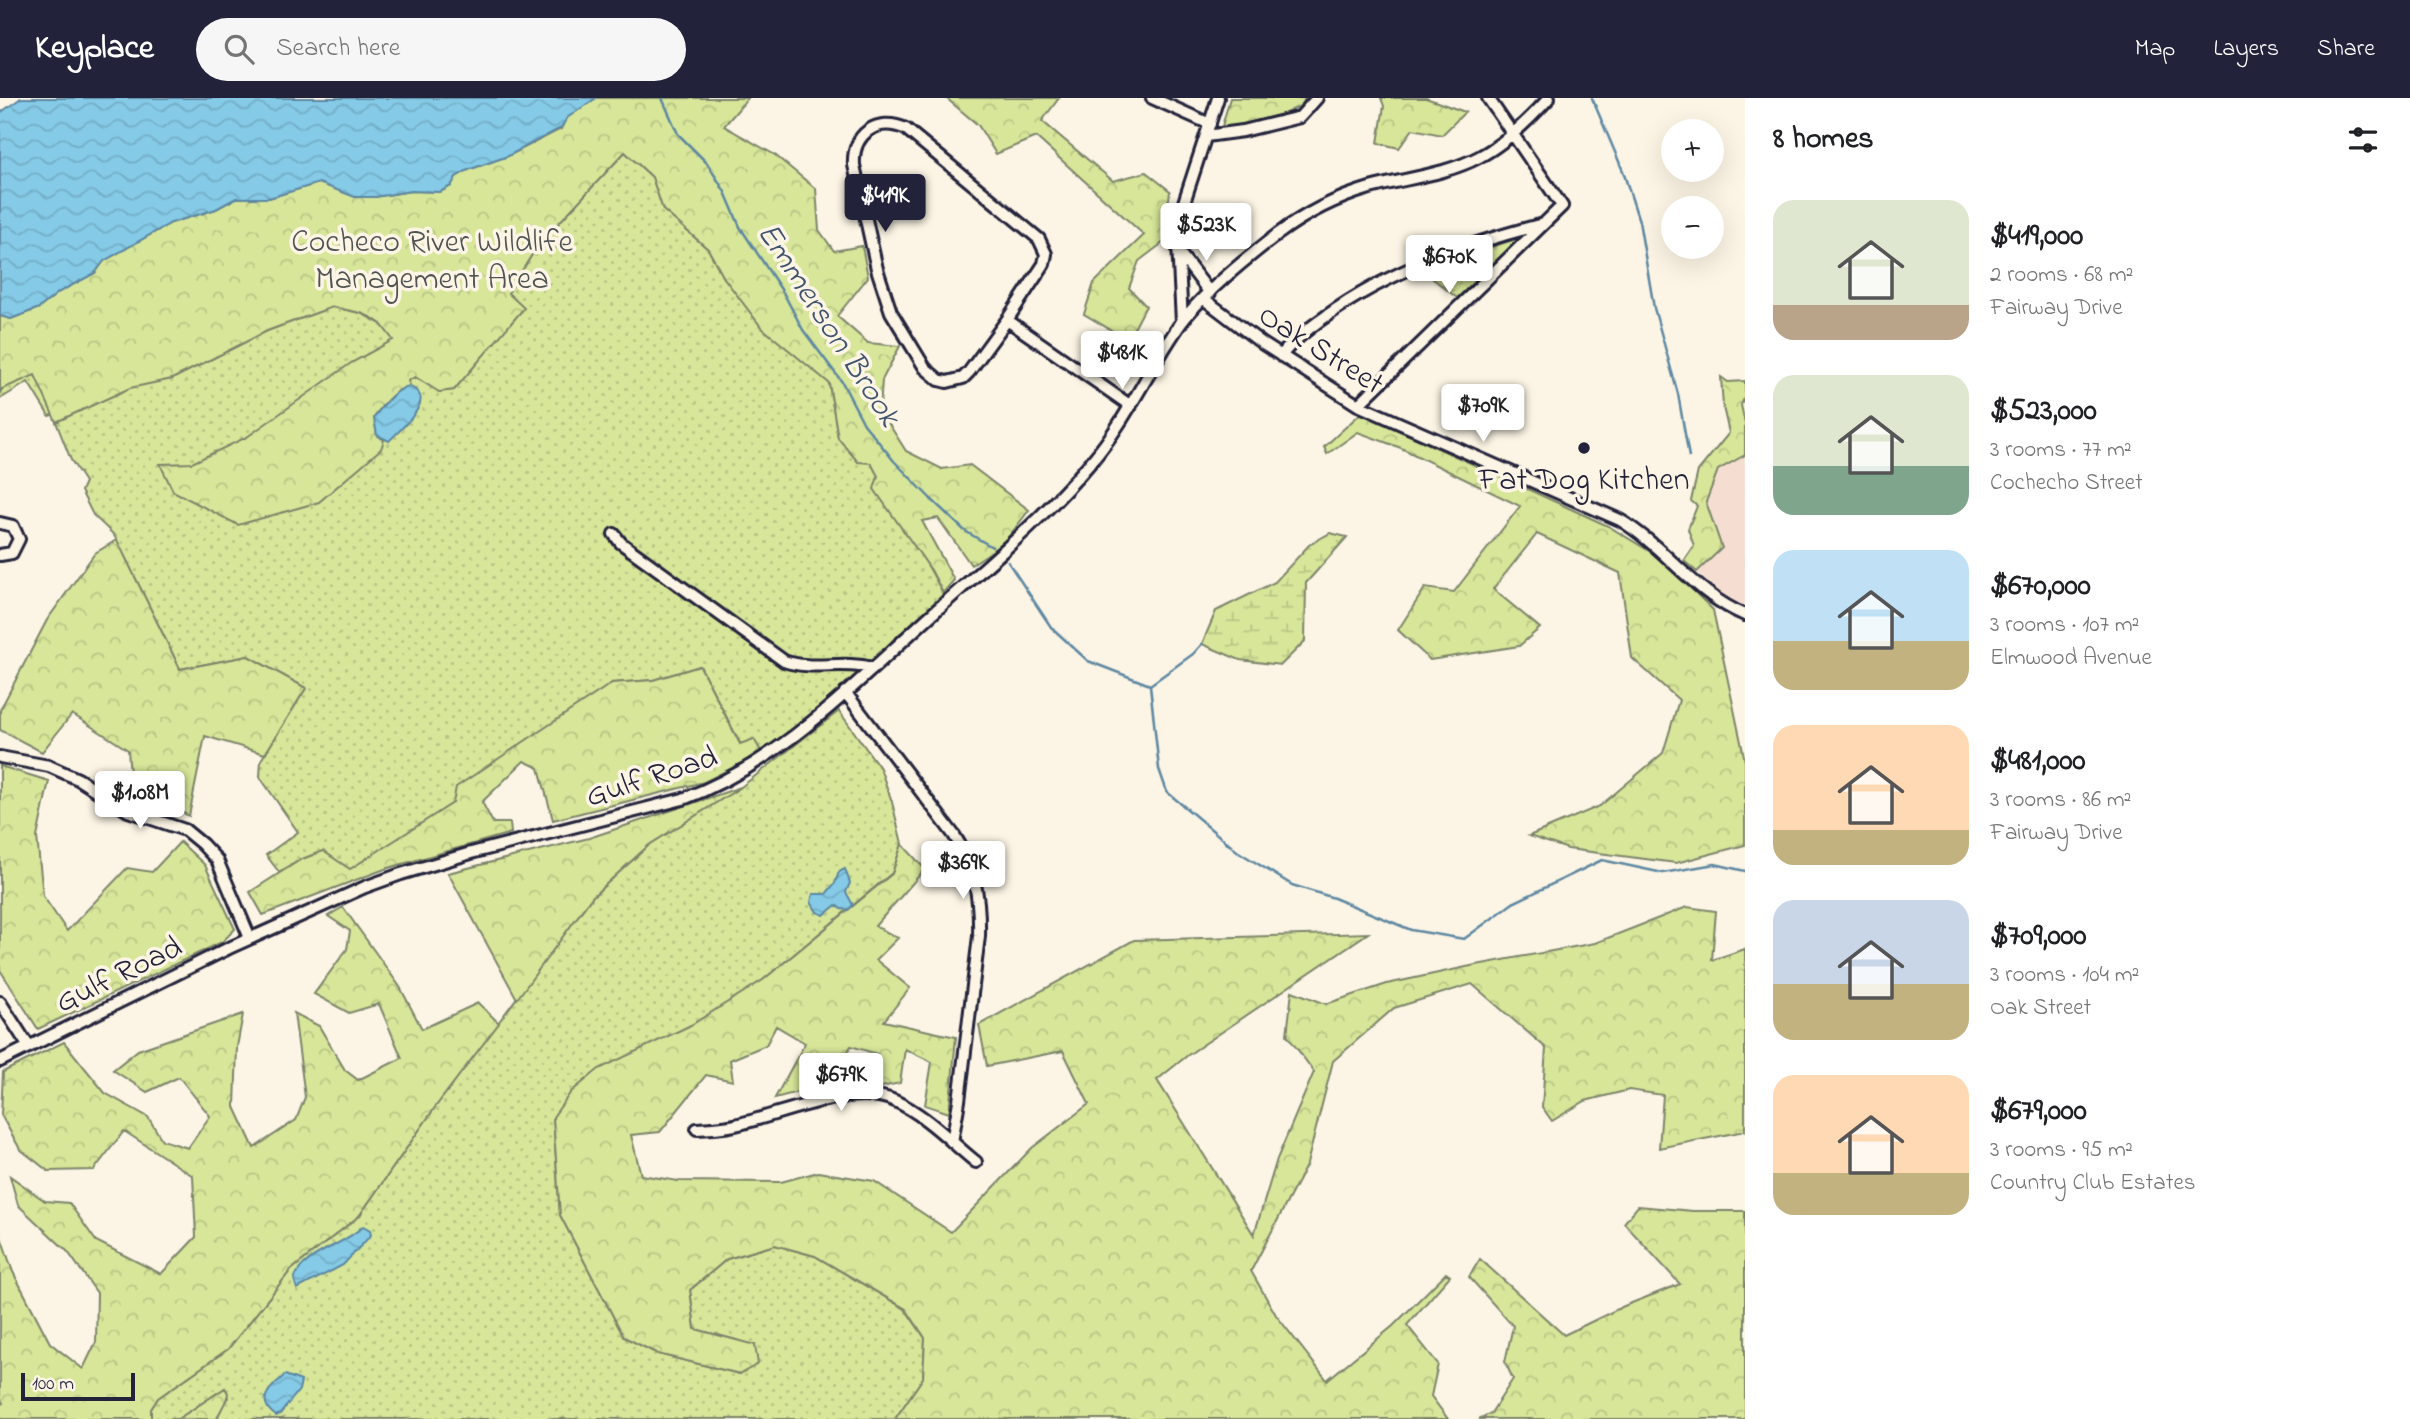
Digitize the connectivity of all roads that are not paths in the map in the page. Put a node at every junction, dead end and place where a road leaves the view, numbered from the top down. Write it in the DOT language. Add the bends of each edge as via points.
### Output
graph roads {
  1 [pos="1152,98"];
  2 [pos="1218,98"];
  3 [pos="1317,98"];
  4 [pos="1488,98"];
  5 [pos="1549,98"];
  6 [pos="1210,124"];
  7 [pos="1512,134"];
  8 [pos="1206,136"];
  9 [pos="1545,223"];
  10 [pos="1178,251"];
  11 [pos="1205,298"];
  12 [pos="1007,320"];
  13 [pos="1182,322"];
  14 [pos="1281,356"];
  15 [pos="1358,405"];
  16 [pos="1131,406"];
  17 [pos="0,523"];
  18 [pos="614,534"];
  19 [pos="0,555"];
  20 [pos="1745,615"];
  21 [pos="872,668"];
  22 [pos="845,692"];
  23 [pos="0,757"];
  24 [pos="250,938"];
  25 [pos="0,1002"];
  26 [pos="29,1047"];
  27 [pos="0,1060"];
  28 [pos="697,1129"];
  29 [pos="952,1143"];
  30 [pos="976,1162"];
  1 -- 6 [label="street"];
  2 -- 6 [label="street"];
  3 -- 8 [label="street" via="1300,117"];
  4 -- 7 [label="street"];
  5 -- 7 [label="street, Gulf Road"];
  6 -- 8 [label="street"];
  7 -- 9 [label="street" via="1562,206"];
  7 -- 11 [label="street, Gulf Road" via="1479,157 1454,167 1371,188 1311,212 1271,239"];
  8 -- 10 [label="street" via="1180,209"];
  9 -- 14 [label="street" via="1398,272 1343,304"];
  9 -- 15 [label="street"];
  10 -- 11 [label="street, Oak Street"];
  10 -- 13 [label="street"];
  11 -- 13 [label="street, Gulf Road"];
  11 -- 14 [label="street, Oak Street"];
  12 -- 12 [label="street" via="963,378 939,380 925,368 884,296 853,164 863,133 888,124 906,129 1038,239 1046,254 1044,264"];
  12 -- 16 [label="street"];
  13 -- 16 [label="street, Gulf Road"];
  14 -- 15 [label="street, Oak Street"];
  15 -- 20 [label="street, Oak Street" via="1598,508 1653,543 1708,594"];
  16 -- 21 [label="street, Gulf Road" via="1092,461 1056,500"];
  17 -- 19 [label="street" via="13,526 19,539 12,553"];
  18 -- 21 [label="street" via="784,661 801,666 856,663"];
  21 -- 22 [label="street, Gulf Road"];
  22 -- 24 [label="street, Gulf Road" via="775,752 707,790 655,808 401,874"];
  22 -- 29 [label="street" via="954,835 974,875 979,936"];
  23 -- 24 [label="street" via="49,766 128,811 185,830 217,860"];
  24 -- 26 [label="street, Gulf Road"];
  25 -- 26 [label="street"];
  26 -- 27 [label="street, Gulf Road"];
  28 -- 29 [label="street" via="731,1126 845,1096 871,1094 905,1106"];
  29 -- 30 [label="street"];
}
